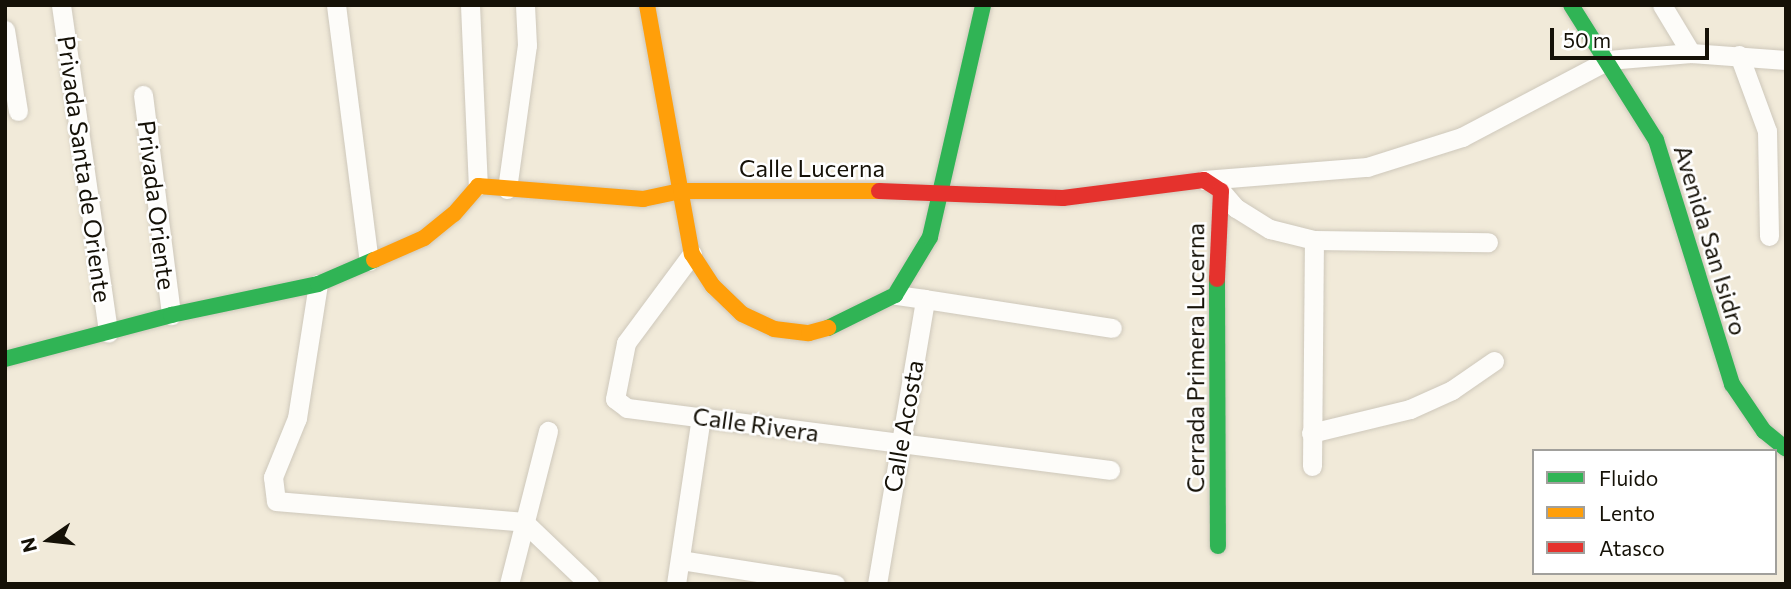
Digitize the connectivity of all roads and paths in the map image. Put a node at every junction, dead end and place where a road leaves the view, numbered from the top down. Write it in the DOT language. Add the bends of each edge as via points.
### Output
graph roads {
  1 [pos="61,5"];
  2 [pos="336,5"];
  3 [pos="470,5"];
  4 [pos="525,5"];
  5 [pos="647,5"];
  6 [pos="983,5"];
  7 [pos="1571,5"];
  8 [pos="1662,5"];
  9 [pos="5,30"];
  10 [pos="1690,53"];
  11 [pos="1739,55"];
  12 [pos="1608,60"];
  13 [pos="1786,60"];
  14 [pos="143,96"];
  15 [pos="18,111"];
  16 [pos="478,186"];
  17 [pos="1213,186"];
  18 [pos="507,189"];
  19 [pos="681,191"];
  20 [pos="944,191"];
  21 [pos="1769,236"];
  22 [pos="1314,240"];
  23 [pos="1488,242"];
  24 [pos="692,254"];
  25 [pos="369,261"];
  26 [pos="318,284"];
  27 [pos="895,295"];
  28 [pos="925,299"];
  29 [pos="171,316"];
  30 [pos="1112,328"];
  31 [pos="108,333"];
  32 [pos="5,359"];
  33 [pos="1494,361"];
  34 [pos="701,417"];
  35 [pos="548,431"];
  36 [pos="1311,433"];
  37 [pos="900,444"];
  38 [pos="1786,449"];
  39 [pos="1311,466"];
  40 [pos="1110,470"];
  41 [pos="524,522"];
  42 [pos="1218,546"];
  43 [pos="681,560"];
  44 [pos="509,584"];
  45 [pos="589,584"];
  46 [pos="676,584"];
  47 [pos="835,584"];
  48 [pos="877,584"];
  1 -- 31 [label="street, Privada Santa de Oriente"];
  2 -- 25 [label="street"];
  3 -- 16 [label="street"];
  4 -- 18 [label="street" via="527,45"];
  5 -- 19 [label="street"];
  6 -- 20 [label="street"];
  7 -- 12 [label="street, Avenida San Isidro"];
  8 -- 10 [label="street"];
  9 -- 15 [label="street"];
  10 -- 11 [label="street"];
  10 -- 12 [label="street"];
  11 -- 13 [label="street"];
  11 -- 21 [label="street" via="1767,131"];
  12 -- 17 [label="street" via="1462,136 1367,167"];
  12 -- 38 [label="street, Avenida San Isidro" via="1656,140 1732,384 1764,431"];
  14 -- 29 [label="street, Privada Oriente"];
  16 -- 18 [label="street, Calle Lucerna"];
  16 -- 25 [label="street" via="454,214 424,238"];
  17 -- 20 [label="street, Calle Lucerna" via="1063,198"];
  17 -- 22 [label="street" via="1236,208 1270,229"];
  17 -- 42 [label="street, Cerrada Primera Lucerna" via="1217,220"];
  18 -- 19 [label="street, Calle Lucerna" via="643,199"];
  19 -- 20 [label="street, Calle Lucerna"];
  19 -- 24 [label="street"];
  20 -- 27 [label="street" via="930,237"];
  22 -- 23 [label="street"];
  22 -- 36 [label="street"];
  24 -- 27 [label="street" via="712,286 742,314 774,329 809,333 845,323"];
  24 -- 34 [label="street, Calle Rivera" via="626,343 615,399 627,408"];
  25 -- 26 [label="street"];
  26 -- 29 [label="street"];
  26 -- 41 [label="street" via="297,418 273,477 276,501"];
  27 -- 28 [label="street"];
  28 -- 30 [label="street"];
  28 -- 37 [label="street, Calle Acosta"];
  29 -- 31 [label="street"];
  31 -- 32 [label="street"];
  33 -- 36 [label="street" via="1452,390 1410,409"];
  34 -- 37 [label="street, Calle Rivera"];
  34 -- 43 [label="street"];
  35 -- 41 [label="street"];
  36 -- 39 [label="street"];
  37 -- 40 [label="street, Calle Rivera"];
  37 -- 48 [label="street, Calle Acosta"];
  41 -- 44 [label="street"];
  41 -- 45 [label="street"];
  43 -- 46 [label="street"];
  43 -- 47 [label="street"];
}
